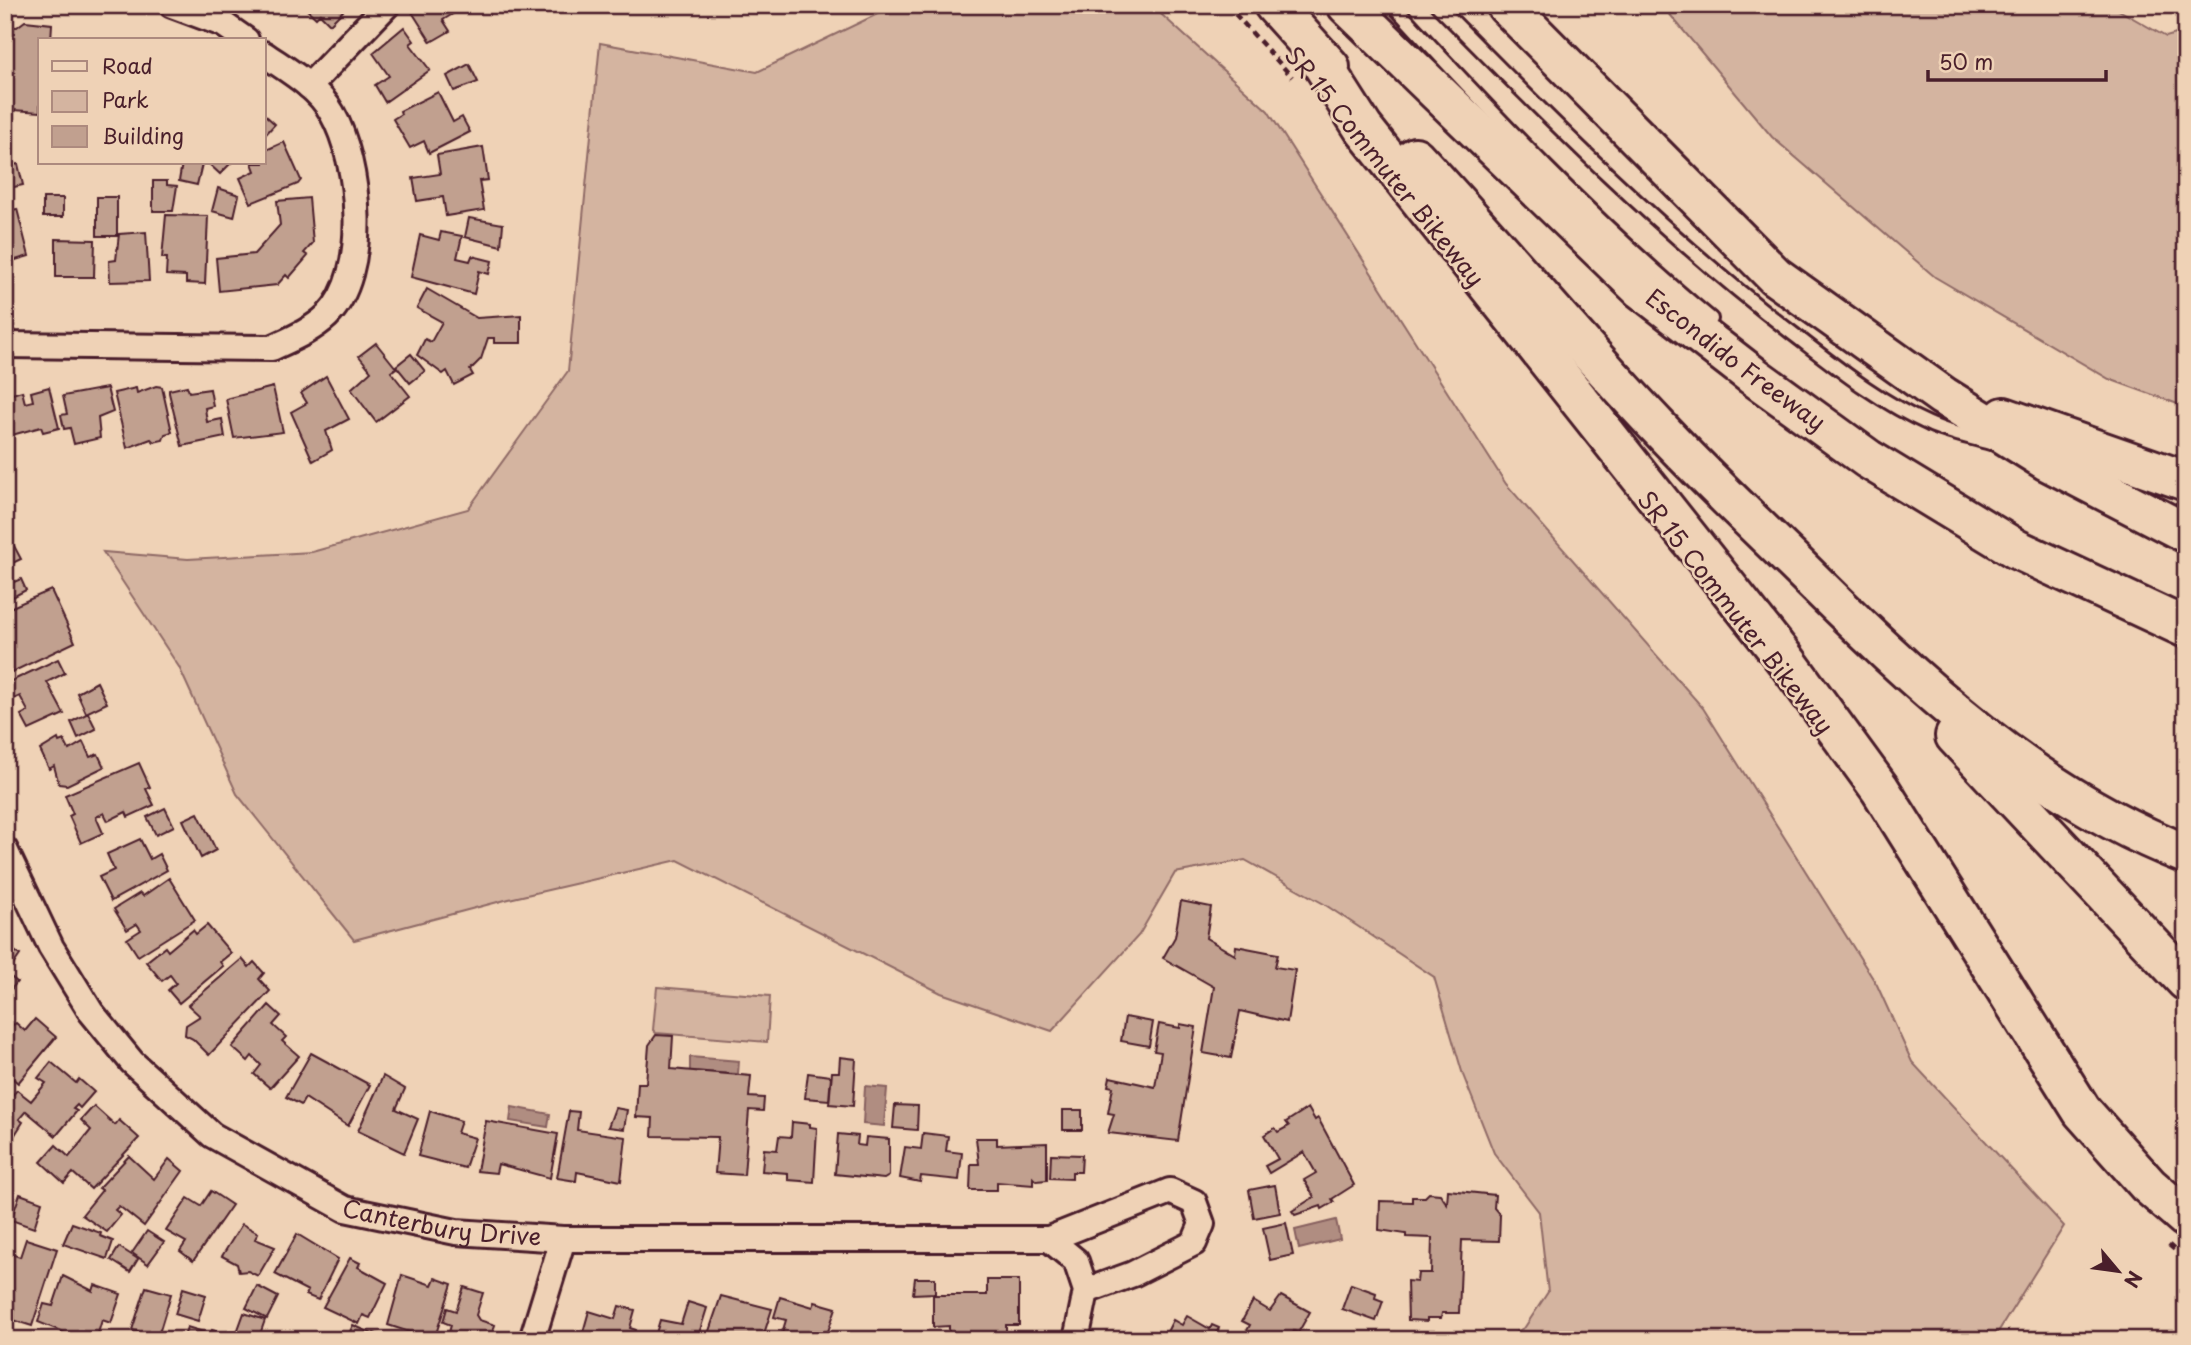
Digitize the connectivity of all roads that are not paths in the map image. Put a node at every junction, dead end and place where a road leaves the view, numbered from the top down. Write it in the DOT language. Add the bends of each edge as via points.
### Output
graph roads {
  1 [pos="172,5"];
  2 [pos="387,5"];
  3 [pos="1273,5"];
  4 [pos="1347,5"];
  5 [pos="1393,5"];
  6 [pos="1437,5"];
  7 [pos="1506,5"];
  8 [pos="243,38"];
  9 [pos="1312,48"];
  10 [pos="266,55"];
  11 [pos="309,86"];
  12 [pos="1721,327"];
  13 [pos="5,345"];
  14 [pos="1943,396"];
  15 [pos="2112,454"];
  16 [pos="2047,461"];
  17 [pos="2186,481"];
  18 [pos="2186,495"];
  19 [pos="2186,533"];
  20 [pos="2186,628"];
  21 [pos="1899,666"];
  22 [pos="5,850"];
  23 [pos="2186,855"];
  24 [pos="2186,981"];
  25 [pos="2175,1230"];
  26 [pos="563,1239"];
  27 [pos="1049,1239"];
  28 [pos="1086,1292"];
  29 [pos="532,1340"];
  30 [pos="1076,1340"];
  1 -- 8 [label="street" via="223,24"];
  2 -- 11 [label="street"];
  3 -- 9 [label="highway"];
  4 -- 20 [label="highway, Escondido Freeway" via="1641,289 1744,360 1868,458 2016,549"];
  5 -- 12 [label="lane" via="1495,116 1622,241"];
  6 -- 16 [label="lane" via="1681,243 1850,378 1929,424"];
  7 -- 14 [label="highway" via="1775,276"];
  9 -- 21 [label="highway" via="1501,249 1659,428"];
  9 -- 25 [label="highway" via="1363,128 1788,663 1880,789 2082,1111 2148,1185"];
  10 -- 11 [label="street"];
  11 -- 13 [label="street" via="332,112 352,172 356,220 353,262 343,294 328,315 272,348"];
  14 -- 15 [label="highway"];
  14 -- 16 [label="highway"];
  15 -- 17 [label="highway"];
  15 -- 18 [label="highway"];
  16 -- 19 [label="highway"];
  21 -- 23 [label="highway" via="1983,737 2059,790"];
  21 -- 24 [label="highway" via="1964,747"];
  22 -- 26 [label="street, Canterbury Drive" via="51,947 91,1012 132,1062 212,1135 345,1209 456,1232"];
  26 -- 27 [label="street, Canterbury Drive"];
  26 -- 29 [label="street"];
  27 -- 28 [label="street" via="1076,1261"];
  27 -- 28 [label="street" via="1170,1191 1194,1202 1202,1224 1194,1243"];
  28 -- 30 [label="street"];
}
